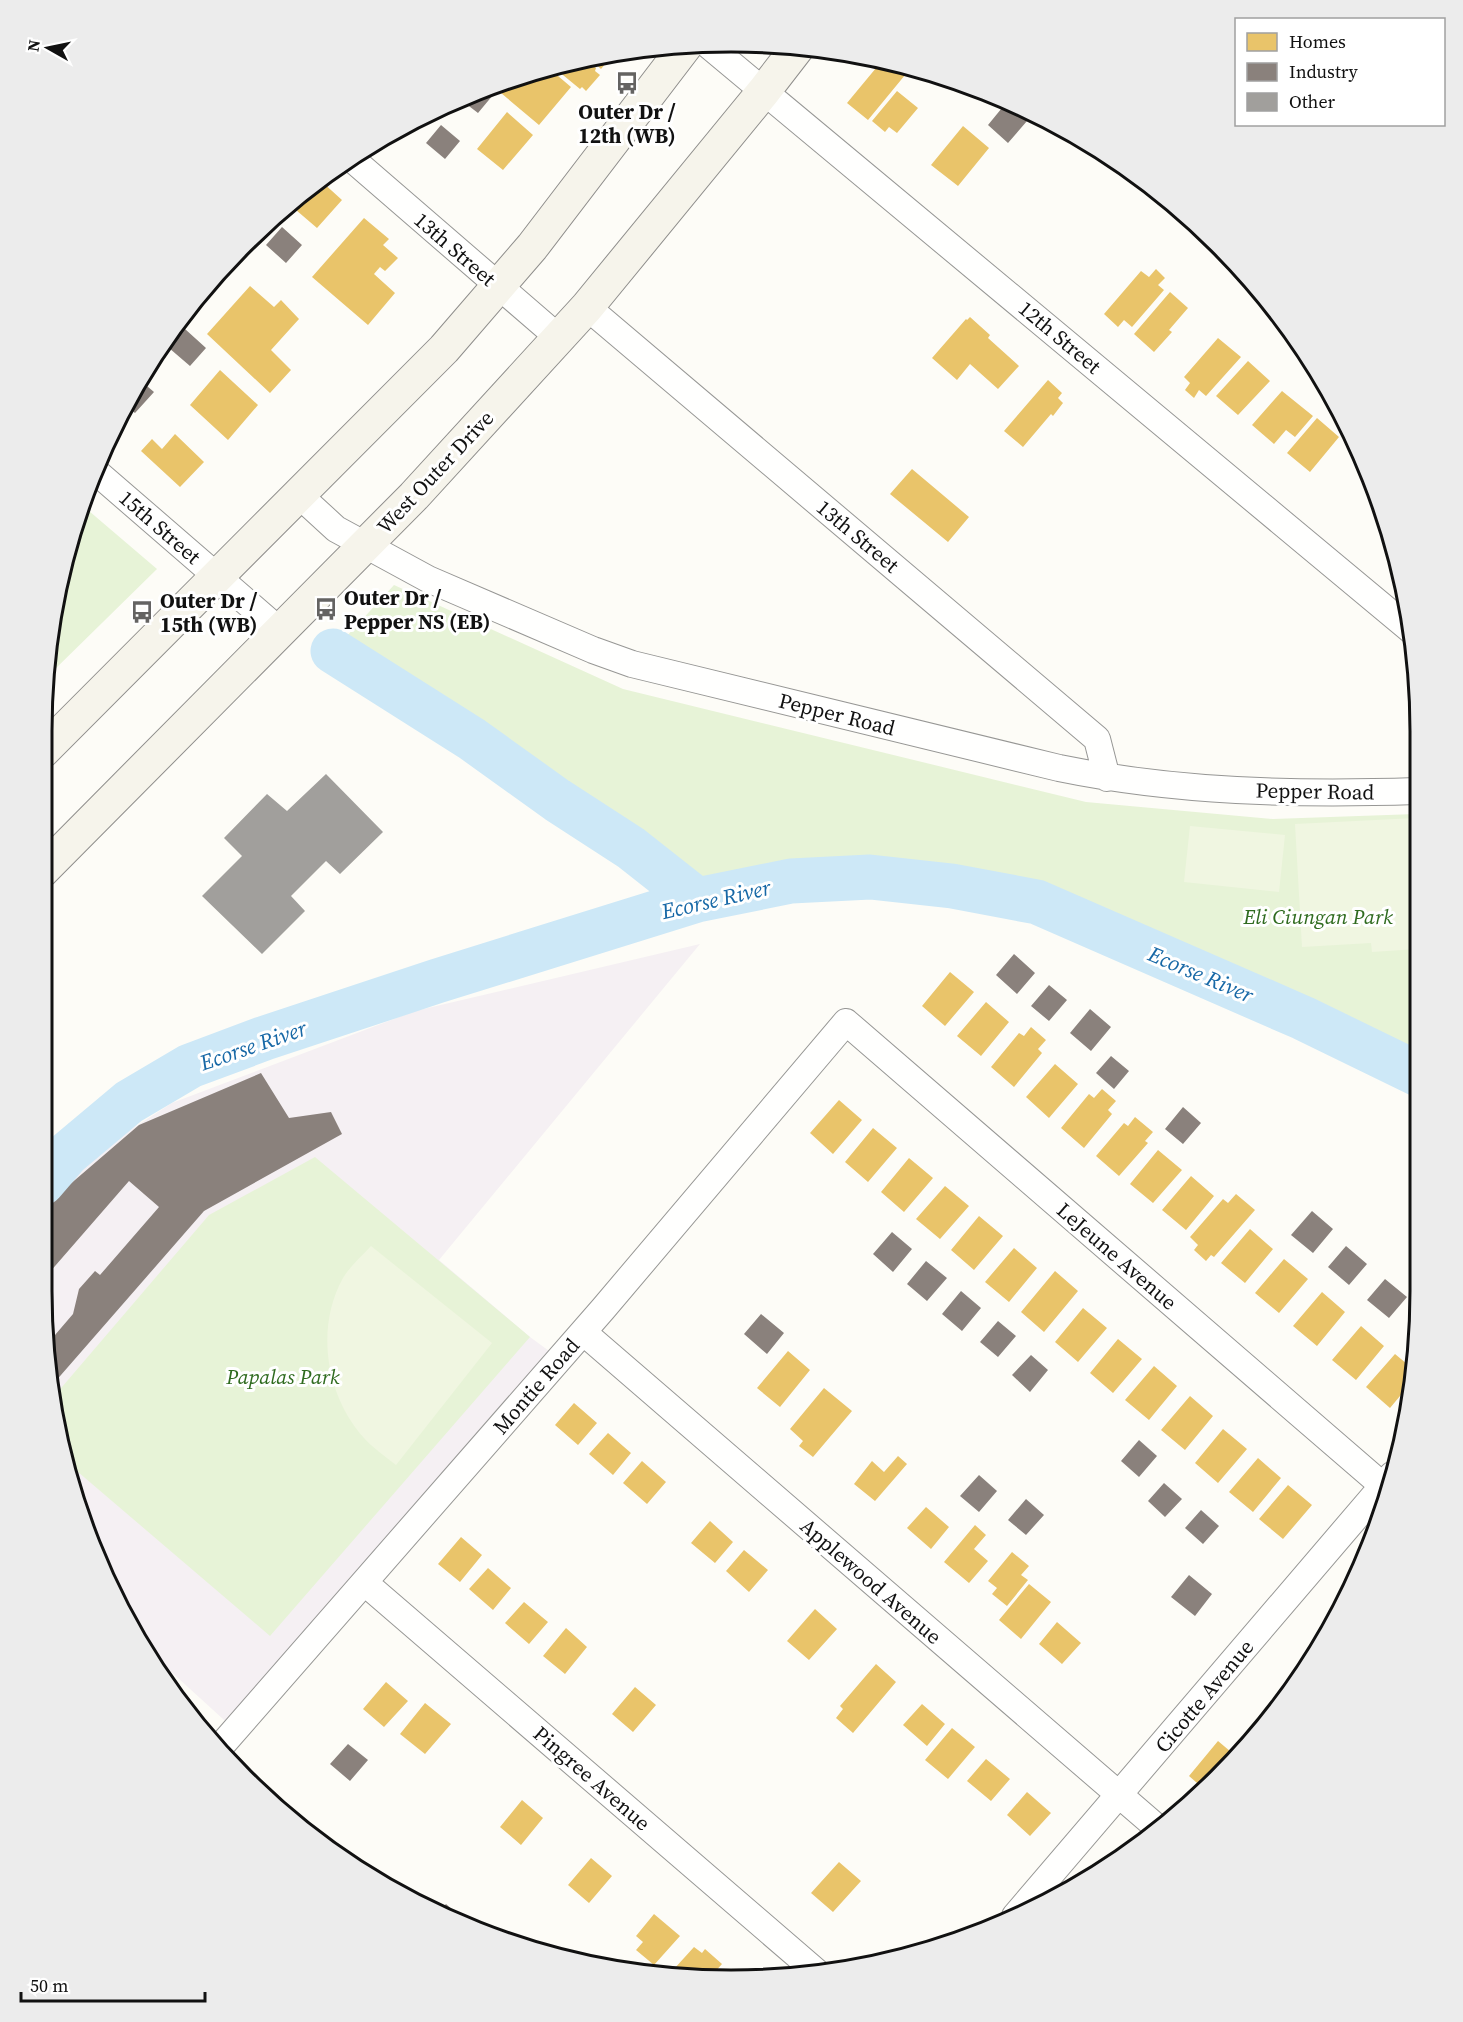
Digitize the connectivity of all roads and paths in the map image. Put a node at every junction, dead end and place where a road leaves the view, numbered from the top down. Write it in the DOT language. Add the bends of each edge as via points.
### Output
graph roads {
  1 [pos="717,53"];
  2 [pos="679,55"];
  3 [pos="792,55"];
  4 [pos="764,91"];
  5 [pos="358,164"];
  6 [pos="498,286"];
  7 [pos="587,308"];
  8 [pos="559,338"];
  9 [pos="102,477"];
  10 [pos="299,495"];
  11 [pos="366,545"];
  12 [pos="218,576"];
  13 [pos="1401,620"];
  14 [pos="280,631"];
  15 [pos="52,742"];
  16 [pos="1107,778"];
  17 [pos="1410,791"];
  18 [pos="52,861"];
  19 [pos="846,1022"];
  20 [pos="583,1332"];
  21 [pos="1383,1480"];
  22 [pos="1378,1496"];
  23 [pos="365,1583"];
  24 [pos="225,1742"];
  25 [pos="1120,1795"];
  26 [pos="1152,1823"];
  27 [pos="1028,1901"];
  28 [pos="809,1965"];
  1 -- 4 [label="street, 12th Street"];
  2 -- 6 [label="main road"];
  3 -- 4 [label="main road, West Outer Drive"];
  4 -- 7 [label="main road, West Outer Drive"];
  4 -- 13 [label="street, 12th Street"];
  5 -- 6 [label="street, 13th Street"];
  6 -- 8 [label="street, 13th Street"];
  6 -- 10 [label="main road" via="444,350"];
  7 -- 8 [label="main road, West Outer Drive"];
  7 -- 16 [label="street, 13th Street" via="1097,739"];
  8 -- 11 [label="main road, West Outer Drive"];
  9 -- 12 [label="street, 15th Street"];
  10 -- 11 [label="street, Pepper Road" via="336,529"];
  10 -- 12 [label="main road"];
  11 -- 14 [label="main road, West Outer Drive"];
  11 -- 16 [label="street, Pepper Road" via="429,579 632,664"];
  12 -- 14 [label="street, 15th Street"];
  12 -- 15 [label="main road"];
  14 -- 18 [label="main road, West Outer Drive"];
  16 -- 17 [label="street, Pepper Road" via="1179,787 1293,792"];
  19 -- 20 [label="street, Montie Road"];
  19 -- 21 [label="street, LeJeune Avenue"];
  20 -- 23 [label="street, Montie Road"];
  20 -- 25 [label="street, Applewood Avenue"];
  22 -- 25 [label="street, Cicotte Avenue"];
  23 -- 24 [label="street, Montie Road"];
  23 -- 28 [label="street, Pingree Avenue"];
  25 -- 26 [label="street, Applewood Avenue"];
  25 -- 27 [label="street, Cicotte Avenue"];
}
